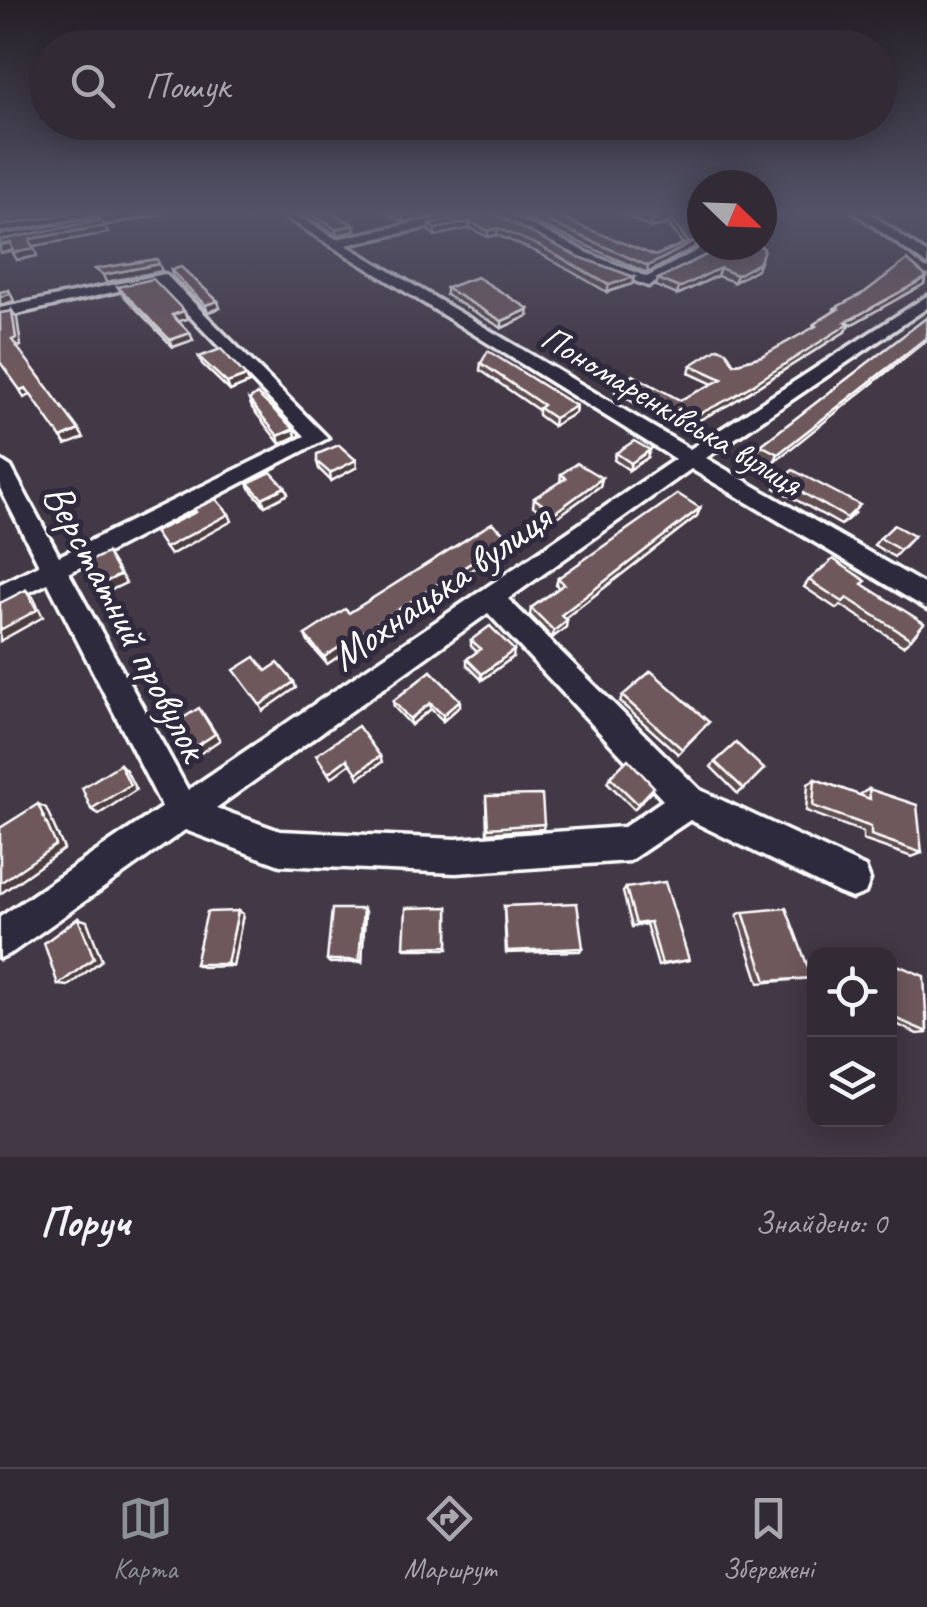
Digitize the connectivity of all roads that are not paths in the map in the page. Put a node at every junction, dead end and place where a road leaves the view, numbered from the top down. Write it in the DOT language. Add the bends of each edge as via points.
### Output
graph roads {
  1 [pos="373,266"];
  2 [pos="608,266"];
  3 [pos="678,266"];
  4 [pos="927,301"];
  5 [pos="0,313"];
  6 [pos="692,460"];
  7 [pos="0,466"];
  8 [pos="57,569"];
  9 [pos="0,596"];
  10 [pos="491,599"];
  11 [pos="927,599"];
  12 [pos="688,802"];
  13 [pos="182,812"];
  14 [pos="852,880"];
  15 [pos="0,938"];
  1 -- 6 [label="street, Пономаренківська вулиця"];
  2 -- 3 [label="street" via="648,282"];
  4 -- 6 [label="street, Мохнацька вулиця"];
  5 -- 8 [label="street" via="160,278 318,438"];
  6 -- 10 [label="street, Мохнацька вулиця"];
  6 -- 11 [label="street, Пономаренківська вулиця"];
  7 -- 8 [label="street, Верстатний провулок"];
  8 -- 9 [label="street"];
  8 -- 13 [label="street, Верстатний провулок"];
  10 -- 12 [label="street"];
  10 -- 13 [label="street, Мохнацька вулиця"];
  12 -- 13 [label="street" via="629,844 456,856 280,848"];
  12 -- 14 [label="street"];
  13 -- 15 [label="street, Мохнацька вулиця"];
}
